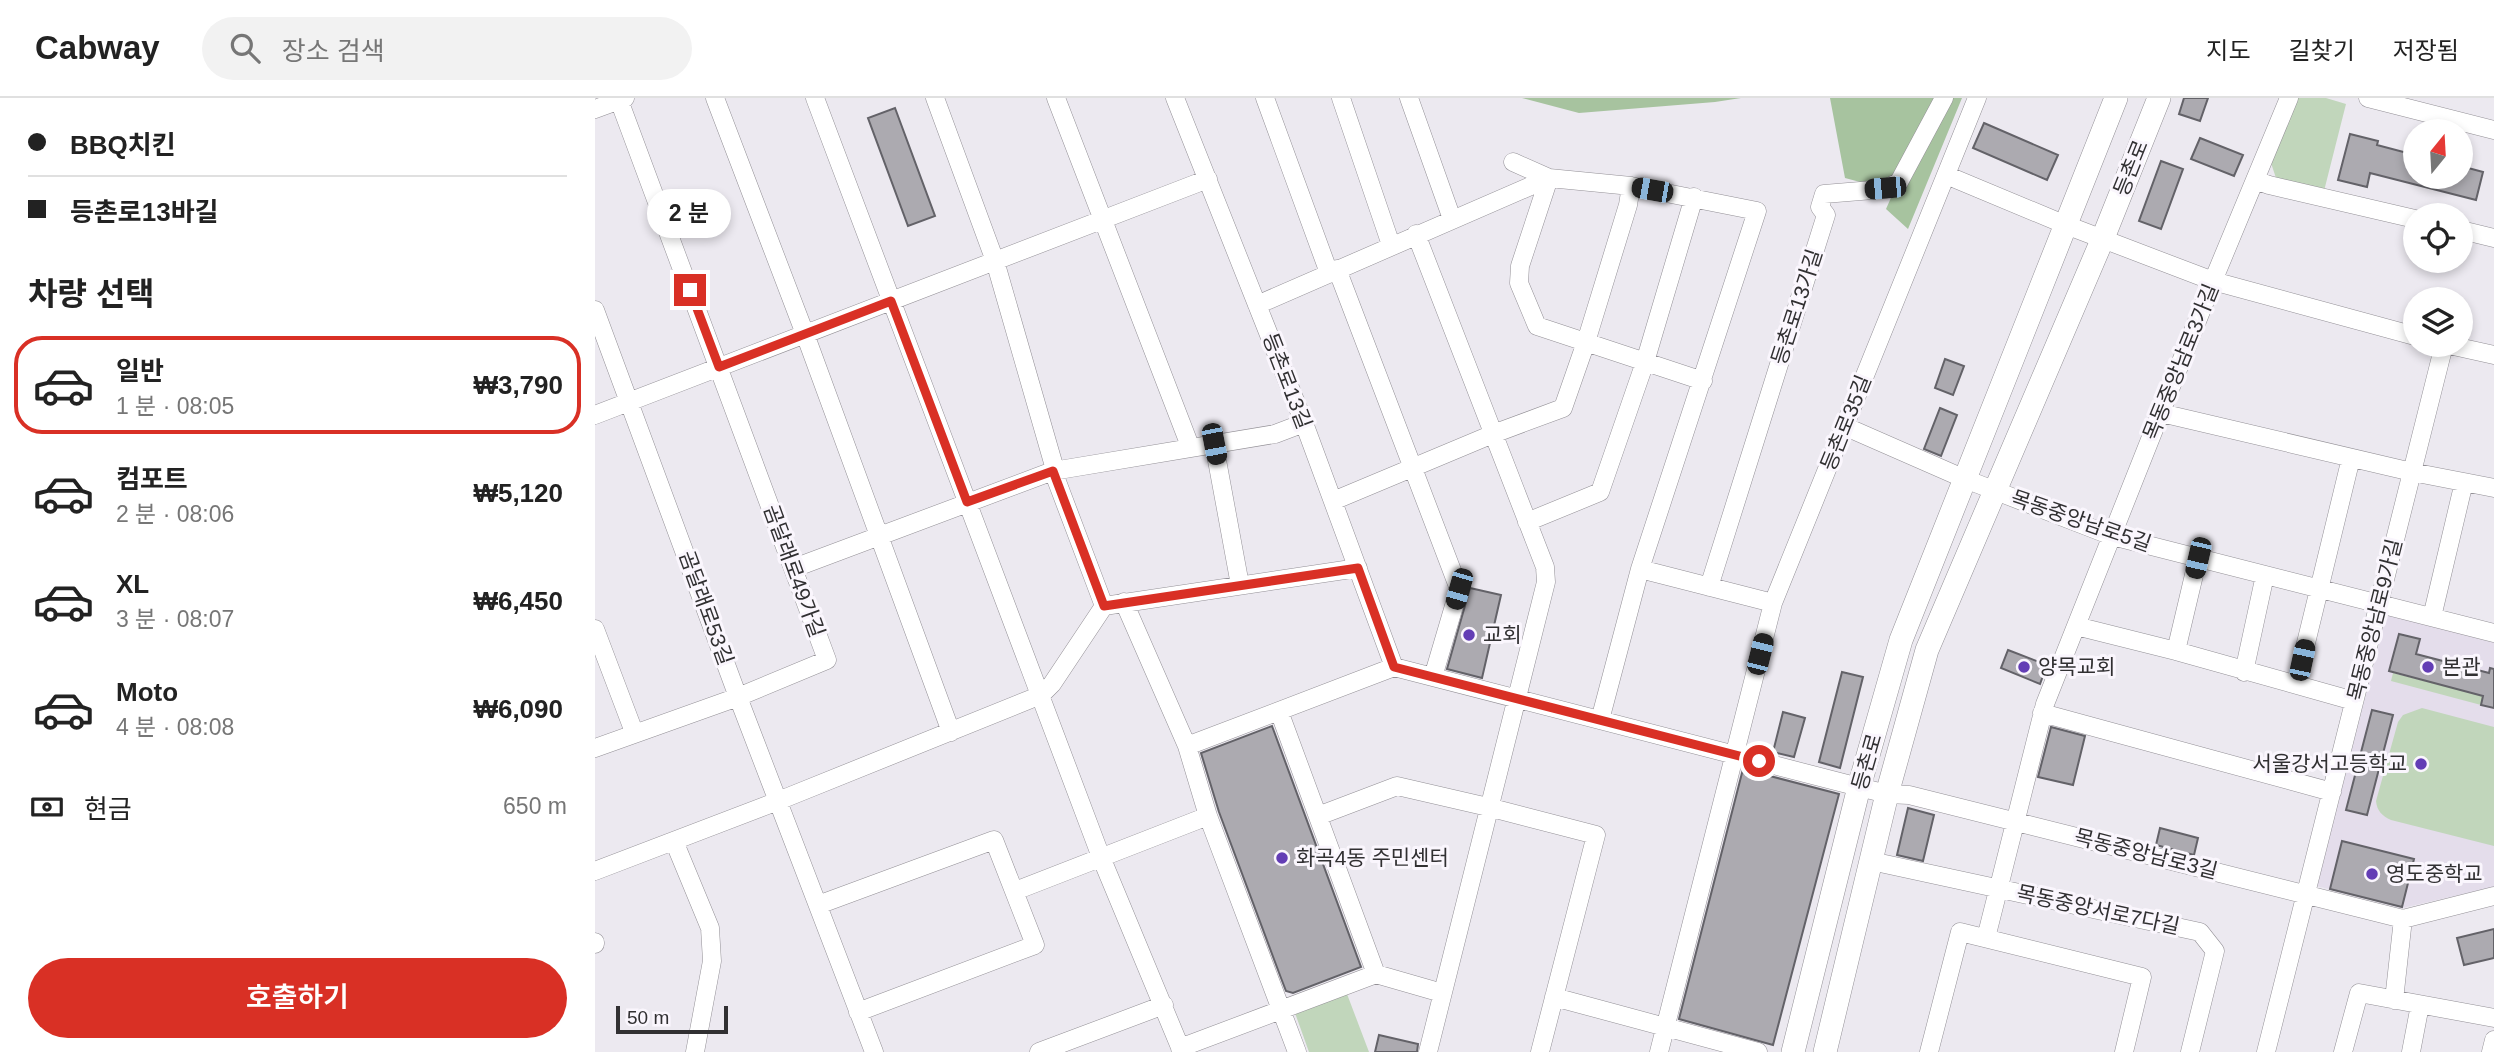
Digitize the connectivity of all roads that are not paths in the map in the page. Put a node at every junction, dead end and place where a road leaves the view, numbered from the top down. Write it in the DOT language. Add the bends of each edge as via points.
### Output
graph roads {
  1 [pos="715,98"];
  2 [pos="815,98"];
  3 [pos="935,98"];
  4 [pos="1056,98"];
  5 [pos="1175,98"];
  6 [pos="1265,98"];
  7 [pos="1341,98"];
  8 [pos="1409,98"];
  9 [pos="1944,98"];
  10 [pos="1977,98"];
  11 [pos="2116,98"];
  12 [pos="2159,98"];
  13 [pos="2289,98"];
  14 [pos="2368,98"];
  15 [pos="622,99"];
  16 [pos="595,109"];
  17 [pos="2494,130"];
  18 [pos="1513,162"];
  19 [pos="1946,175"];
  20 [pos="1549,178"];
  21 [pos="1207,179"];
  22 [pos="2256,180"];
  23 [pos="1631,186"];
  24 [pos="1694,197"];
  25 [pos="2403,216"];
  26 [pos="1103,219"];
  27 [pos="1452,219"];
  28 [pos="2066,225"];
  29 [pos="2473,233"];
  30 [pos="1416,234"];
  31 [pos="2103,238"];
  32 [pos="2494,238"];
  33 [pos="1391,246"];
  34 [pos="995,261"];
  35 [pos="1333,271"];
  36 [pos="2213,281"];
  37 [pos="891,301"];
  38 [pos="1258,305"];
  39 [pos="595,310"];
  40 [pos="2403,333"];
  41 [pos="805,334"];
  42 [pos="1586,342"];
  43 [pos="2473,351"];
  44 [pos="2494,355"];
  45 [pos="2443,357"];
  46 [pos="1645,362"];
  47 [pos="719,367"];
  48 [pos="1703,381"];
  49 [pos="630,401"];
  50 [pos="2161,413"];
  51 [pos="595,415"];
  52 [pos="1304,423"];
  53 [pos="1844,426"];
  54 [pos="1493,434"];
  55 [pos="1214,444"];
  56 [pos="1190,446"];
  57 [pos="2350,458"];
  58 [pos="1412,467"];
  59 [pos="1053,471"];
  60 [pos="2412,472"];
  61 [pos="1965,479"];
  62 [pos="2464,482"];
  63 [pos="2494,488"];
  64 [pos="1995,491"];
  65 [pos="1333,501"];
  66 [pos="967,502"];
  67 [pos="1527,522"];
  68 [pos="877,536"];
  69 [pos="2112,536"];
  70 [pos="2198,558"];
  71 [pos="794,568"];
  72 [pos="1358,568"];
  73 [pos="1640,569"];
  74 [pos="2265,575"];
  75 [pos="1240,585"];
  76 [pos="1709,587"];
  77 [pos="2318,588"];
  78 [pos="1124,602"];
  79 [pos="1773,603"];
  80 [pos="2379,604"];
  81 [pos="1104,606"];
  82 [pos="2432,617"];
  83 [pos="2075,626"];
  84 [pos="595,629"];
  85 [pos="2494,633"];
  86 [pos="2176,651"];
  87 [pos="1394,667"];
  88 [pos="2244,672"];
  89 [pos="1433,677"];
  90 [pos="2296,684"];
  91 [pos="1041,695"];
  92 [pos="738,697"];
  93 [pos="1516,698"];
  94 [pos="2354,701"];
  95 [pos="1279,711"];
  96 [pos="2042,713"];
  97 [pos="1600,720"];
  98 [pos="635,732"];
  99 [pos="951,732"];
  100 [pos="1187,746"];
  101 [pos="595,748"];
  102 [pos="1734,755"];
  103 [pos="1859,787"];
  104 [pos="2332,792"];
  105 [pos="1888,794"];
  106 [pos="778,801"];
  107 [pos="1488,807"];
  108 [pos="1208,816"];
  109 [pos="1318,816"];
  110 [pos="2014,821"];
  111 [pos="674,841"];
  112 [pos="1101,858"];
  113 [pos="1871,861"];
  114 [pos="595,871"];
  115 [pos="1997,889"];
  116 [pos="1015,891"];
  117 [pos="2306,894"];
  118 [pos="2494,897"];
  119 [pos="818,905"];
  120 [pos="2403,919"];
  121 [pos="1986,939"];
  122 [pos="1376,974"];
  123 [pos="1442,993"];
  124 [pos="1554,997"];
  125 [pos="2394,1000"];
  126 [pos="1164,1005"];
  127 [pos="2420,1005"];
  128 [pos="1280,1011"];
  129 [pos="858,1012"];
  130 [pos="2494,1018"];
  131 [pos="1665,1027"];
  132 [pos="1215,1035"];
  133 [pos="2494,1040"];
  134 [pos="1060,1048"];
  135 [pos="1181,1050"];
  136 [pos="695,1052"];
  137 [pos="874,1052"];
  138 [pos="1038,1052"];
  139 [pos="1222,1052"];
  140 [pos="1297,1052"];
  141 [pos="1428,1052"];
  142 [pos="1540,1052"];
  143 [pos="1659,1052"];
  144 [pos="1758,1052"];
  145 [pos="1793,1052"];
  146 [pos="1825,1052"];
  147 [pos="1929,1052"];
  148 [pos="2124,1052"];
  149 [pos="2190,1052"];
  150 [pos="2266,1052"];
  151 [pos="2343,1052"];
  152 [pos="2411,1052"];
  153 [pos="2491,1052"];
  1 -- 41 [label="street"];
  2 -- 37 [label="street"];
  3 -- 34 [label="street"];
  4 -- 26 [label="street"];
  5 -- 21 [label="street, 등촌로13길"];
  6 -- 35 [label="street"];
  7 -- 33 [label="street"];
  8 -- 27 [label="street"];
  9 -- 76 [label="street, 등촌로13가길" via="1899,182 1885,188 1824,194 1819,207 1826,215"];
  10 -- 19 [label="street, 등촌로35길"];
  11 -- 28 [label="main road, 등촌로"];
  12 -- 31 [label="main road, 등촌로"];
  13 -- 22 [label="street, 목동중앙남로3가길"];
  14 -- 17 [label="street"];
  15 -- 16 [label="street"];
  15 -- 47 [label="street, 곰달래로49가길"];
  18 -- 20 [label="street"];
  19 -- 28 [label="street"];
  19 -- 53 [label="street, 등촌로35길"];
  20 -- 23 [label="street"];
  20 -- 27 [label="street"];
  20 -- 42 [label="street" via="1520,266 1519,283 1537,326"];
  21 -- 26 [label="street"];
  21 -- 38 [label="street, 등촌로13길"];
  22 -- 25 [label="street"];
  22 -- 36 [label="street, 목동중앙남로3가길"];
  23 -- 24 [label="street"];
  23 -- 42 [label="street"];
  24 -- 46 [label="street"];
  24 -- 48 [label="street" via="1756,211"];
  26 -- 34 [label="street"];
  26 -- 56 [label="street"];
  27 -- 30 [label="street"];
  28 -- 31 [label="street"];
  28 -- 61 [label="main road, 등촌로"];
  29 -- 32 [label="street"];
  30 -- 33 [label="street"];
  30 -- 54 [label="street"];
  31 -- 36 [label="street"];
  31 -- 64 [label="main road, 등촌로"];
  33 -- 35 [label="street"];
  34 -- 37 [label="street"];
  34 -- 59 [label="street"];
  35 -- 38 [label="street"];
  35 -- 58 [label="street"];
  36 -- 40 [label="street"];
  36 -- 50 [label="street, 목동중앙남로3가길"];
  37 -- 41 [label="street"];
  37 -- 66 [label="street"];
  38 -- 52 [label="street, 등촌로13길"];
  39 -- 49 [label="street, 곰달래로53길"];
  41 -- 47 [label="street"];
  41 -- 68 [label="street"];
  42 -- 46 [label="street"];
  42 -- 54 [label="street" via="1563,408"];
  43 -- 44 [label="street"];
  45 -- 60 [label="street, 목동중앙남로9가길"];
  46 -- 48 [label="street"];
  46 -- 67 [label="street" via="1600,492"];
  47 -- 49 [label="street"];
  47 -- 71 [label="street, 곰달래로49가길"];
  48 -- 73 [label="street"];
  49 -- 51 [label="street"];
  49 -- 92 [label="street, 곰달래로53길"];
  50 -- 57 [label="street"];
  50 -- 69 [label="street, 목동중앙남로3가길"];
  52 -- 55 [label="street" via="1275,434"];
  52 -- 65 [label="street, 등촌로13길"];
  53 -- 61 [label="street"];
  53 -- 79 [label="street, 등촌로35길"];
  54 -- 58 [label="street"];
  54 -- 67 [label="street"];
  55 -- 56 [label="street"];
  55 -- 75 [label="street"];
  56 -- 59 [label="street"];
  57 -- 60 [label="street"];
  57 -- 77 [label="street"];
  58 -- 65 [label="street"];
  58 -- 89 [label="street" via="1459,589"];
  59 -- 66 [label="street"];
  59 -- 81 [label="street"];
  60 -- 62 [label="street"];
  60 -- 80 [label="street, 목동중앙남로9가길"];
  61 -- 64 [label="street"];
  61 -- 103 [label="main road, 등촌로" via="1901,640"];
  62 -- 63 [label="street"];
  62 -- 82 [label="street"];
  64 -- 69 [label="street, 목동중앙남로5길"];
  64 -- 105 [label="main road, 등촌로" via="1927,650"];
  65 -- 72 [label="street, 등촌로13길"];
  66 -- 68 [label="street"];
  66 -- 91 [label="street"];
  67 -- 93 [label="street" via="1545,567 1546,582"];
  68 -- 71 [label="street"];
  68 -- 99 [label="street"];
  69 -- 70 [label="street, 목동중앙남로5길"];
  69 -- 83 [label="street, 목동중앙남로3가길"];
  70 -- 74 [label="street, 목동중앙남로5길"];
  70 -- 86 [label="street"];
  71 -- 92 [label="street, 곰달래로49가길" via="827,660"];
  72 -- 75 [label="street"];
  72 -- 87 [label="street, 등촌로13길"];
  73 -- 76 [label="street"];
  73 -- 97 [label="street"];
  74 -- 77 [label="street, 목동중앙남로5길"];
  74 -- 88 [label="street"];
  75 -- 78 [label="street"];
  76 -- 79 [label="street"];
  77 -- 80 [label="street, 목동중앙남로5길"];
  77 -- 90 [label="street"];
  78 -- 81 [label="street"];
  78 -- 100 [label="street"];
  79 -- 102 [label="street, 등촌로35길"];
  80 -- 82 [label="street, 목동중앙남로5길"];
  80 -- 94 [label="street, 목동중앙남로9가길"];
  81 -- 91 [label="street"];
  82 -- 85 [label="street, 목동중앙남로5길"];
  83 -- 86 [label="street"];
  83 -- 96 [label="street, 목동중앙남로3가길"];
  84 -- 98 [label="street"];
  86 -- 88 [label="street"];
  87 -- 89 [label="street"];
  87 -- 95 [label="street"];
  88 -- 90 [label="street"];
  89 -- 93 [label="street"];
  90 -- 94 [label="street"];
  91 -- 99 [label="street"];
  91 -- 112 [label="street"];
  92 -- 98 [label="street, 곰달래로49가길"];
  92 -- 106 [label="street, 곰달래로53길"];
  93 -- 97 [label="street"];
  93 -- 107 [label="street"];
  94 -- 104 [label="street, 목동중앙남로9가길"];
  95 -- 100 [label="street"];
  95 -- 109 [label="street"];
  96 -- 104 [label="street"];
  96 -- 110 [label="street, 목동중앙남로3가길"];
  97 -- 102 [label="street"];
  98 -- 101 [label="street, 곰달래로49가길"];
  99 -- 106 [label="street"];
  100 -- 108 [label="street"];
  102 -- 103 [label="street"];
  102 -- 131 [label="street, 등촌로35길"];
  103 -- 105 [label="street"];
  103 -- 145 [label="main road, 등촌로"];
  104 -- 117 [label="street, 목동중앙남로9가길"];
  105 -- 110 [label="street, 목동중앙남로3길"];
  105 -- 113 [label="main road, 등촌로"];
  106 -- 111 [label="street"];
  106 -- 119 [label="street, 곰달래로53길"];
  107 -- 109 [label="street" via="1397,786"];
  107 -- 123 [label="street"];
  107 -- 124 [label="street" via="1596,835"];
  108 -- 112 [label="street"];
  108 -- 128 [label="street"];
  109 -- 122 [label="street"];
  110 -- 115 [label="street, 목동중앙남로3가길"];
  110 -- 117 [label="street, 목동중앙남로3길"];
  111 -- 114 [label="street"];
  111 -- 136 [label="street" via="710,928 712,961"];
  112 -- 116 [label="street"];
  112 -- 126 [label="street"];
  113 -- 115 [label="street, 목동중앙서로7다길"];
  113 -- 146 [label="main road, 등촌로"];
  115 -- 121 [label="street, 목동중앙남로3가길"];
  115 -- 149 [label="street, 목동중앙서로7다길" via="2200,932 2215,951"];
  116 -- 119 [label="street" via="994,840"];
  116 -- 129 [label="street" via="1035,945"];
  117 -- 120 [label="street, 목동중앙남로3길"];
  117 -- 150 [label="street, 목동중앙남로9가길"];
  118 -- 120 [label="street, 목동중앙남로3길"];
  119 -- 129 [label="street, 곰달래로53길"];
  120 -- 125 [label="street"];
  121 -- 147 [label="street" via="1960,932"];
  121 -- 148 [label="street" via="2142,977"];
  122 -- 123 [label="street"];
  122 -- 128 [label="street"];
  123 -- 141 [label="street"];
  124 -- 131 [label="street"];
  124 -- 142 [label="street"];
  125 -- 127 [label="street"];
  125 -- 151 [label="street" via="2359,993"];
  126 -- 134 [label="street"];
  126 -- 135 [label="street"];
  127 -- 130 [label="street"];
  127 -- 152 [label="street"];
  128 -- 132 [label="street"];
  128 -- 140 [label="street"];
  129 -- 137 [label="street, 곰달래로53길"];
  131 -- 143 [label="street, 등촌로35길"];
  131 -- 144 [label="street"];
  132 -- 135 [label="street"];
  132 -- 139 [label="street"];
  133 -- 153 [label="street"];
  134 -- 138 [label="street"];
}
